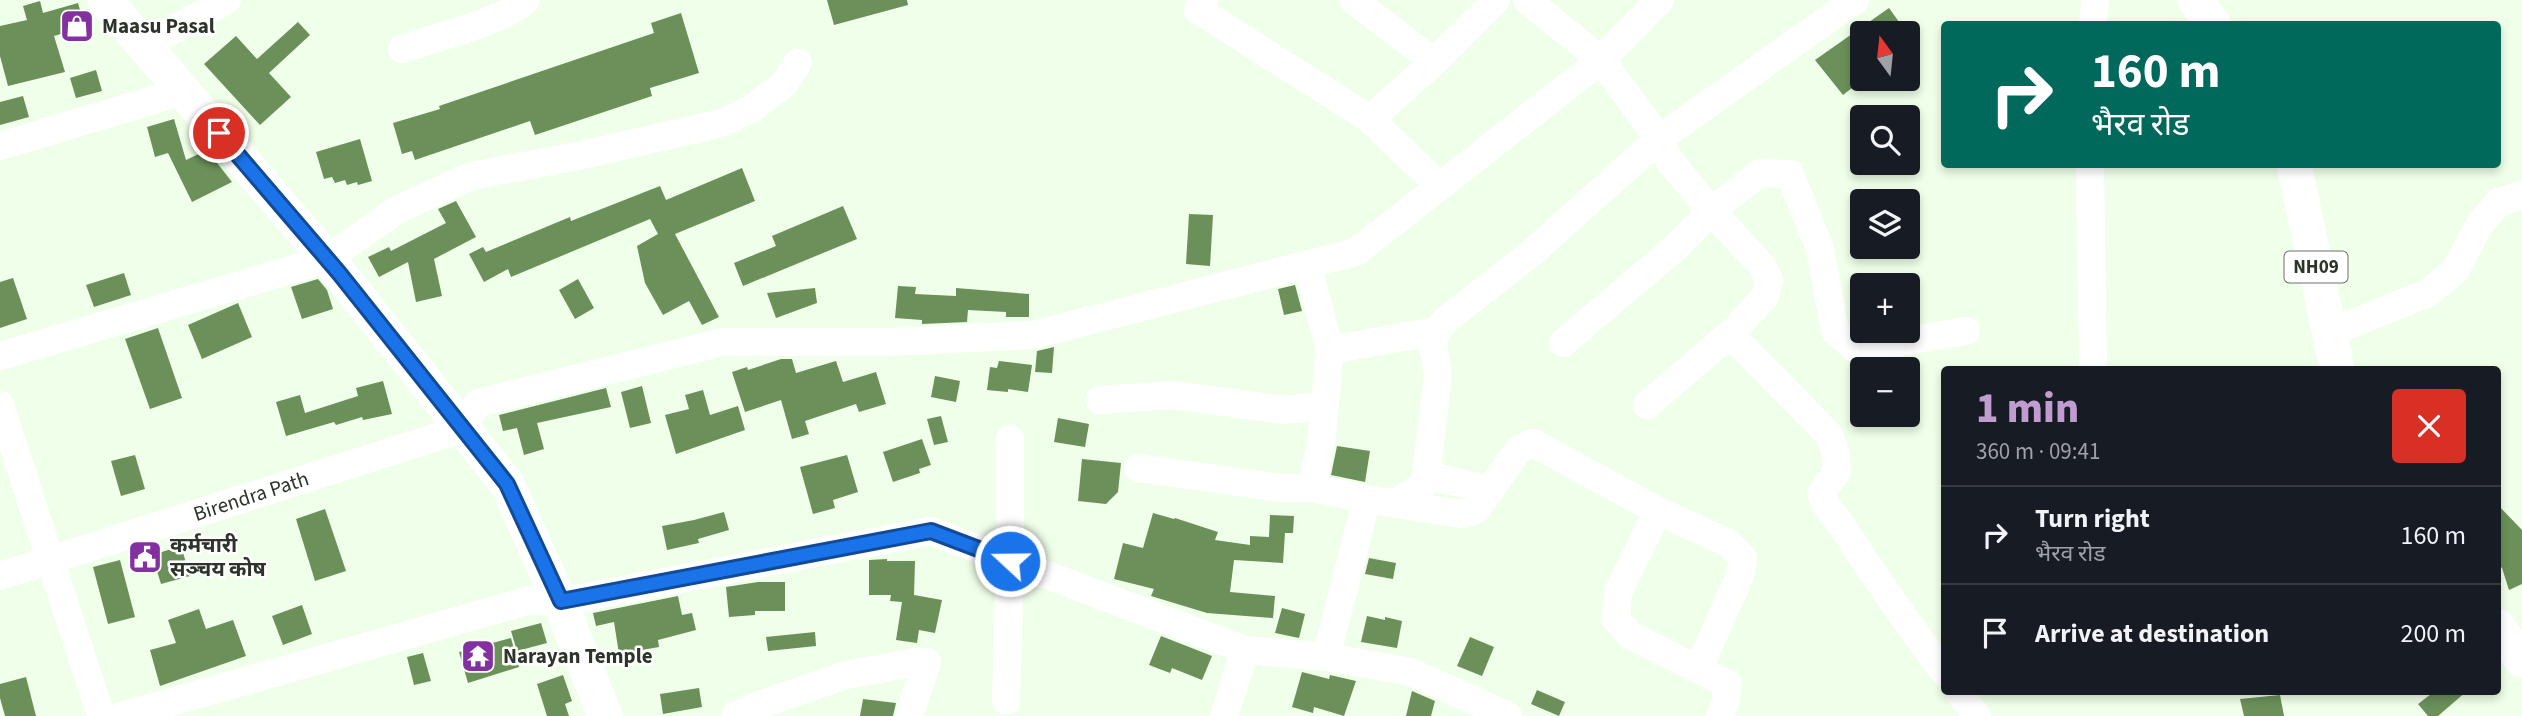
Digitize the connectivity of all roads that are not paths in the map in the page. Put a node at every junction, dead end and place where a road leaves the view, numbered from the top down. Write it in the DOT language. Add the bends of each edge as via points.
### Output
graph roads {
  1 [pos="105,0"];
  2 [pos="227,0"];
  3 [pos="526,0"];
  4 [pos="1204,0"];
  5 [pos="1353,0"];
  6 [pos="1496,0"];
  7 [pos="1527,0"];
  8 [pos="1660,0"];
  9 [pos="1855,0"];
  10 [pos="2095,0"];
  11 [pos="2195,0"];
  12 [pos="2094,21"];
  13 [pos="2211,21"];
  14 [pos="144,46"];
  15 [pos="402,49"];
  16 [pos="1601,60"];
  17 [pos="1434,62"];
  18 [pos="798,63"];
  19 [pos="183,91"];
  20 [pos="1370,119"];
  21 [pos="1659,139"];
  22 [pos="0,146"];
  23 [pos="2090,168"];
  24 [pos="2295,168"];
  25 [pos="1439,186"];
  26 [pos="2522,195"];
  27 [pos="1711,211"];
  28 [pos="327,259"];
  29 [pos="1307,265"];
  30 [pos="1436,331"];
  31 [pos="1966,331"];
  32 [pos="2329,333"];
  33 [pos="1730,334"];
  34 [pos="1563,343"];
  35 [pos="1330,350"];
  36 [pos="0,356"];
  37 [pos="2094,366"];
  38 [pos="2336,366"];
  39 [pos="1100,400"];
  40 [pos="0,405"];
  41 [pos="1647,405"];
  42 [pos="1325,406"];
  43 [pos="462,429"];
  44 [pos="1010,439"];
  45 [pos="1138,468"];
  46 [pos="1426,475"];
  47 [pos="1312,488"];
  48 [pos="1490,490"];
  49 [pos="1367,499"];
  50 [pos="1395,503"];
  51 [pos="1658,511"];
  52 [pos="50,560"];
  53 [pos="1010,561"];
  54 [pos="0,576"];
  55 [pos="561,601"];
  56 [pos="2501,631"];
  57 [pos="1245,650"];
  58 [pos="1326,657"];
  59 [pos="2522,660"];
  60 [pos="1699,668"];
  61 [pos="1941,668"];
  62 [pos="1961,695"];
  63 [pos="1006,701"];
  64 [pos="1495,713"];
  65 [pos="102,716"];
  66 [pos="122,716"];
  67 [pos="605,716"];
  68 [pos="735,716"];
  69 [pos="909,716"];
  70 [pos="1224,716"];
  71 [pos="1720,716"];
  72 [pos="1977,716"];
  1 -- 14 [label="main road"];
  2 -- 14 [label="street"];
  3 -- 15 [label="street" via="499,16"];
  4 -- 20 [label="street" via="1198,10"];
  5 -- 17 [label="street"];
  6 -- 17 [label="street"];
  7 -- 16 [label="street"];
  8 -- 16 [label="street"];
  9 -- 21 [label="street"];
  10 -- 12 [label="street"];
  11 -- 13 [label="main road"];
  14 -- 19 [label="main road"];
  16 -- 21 [label="street"];
  16 -- 25 [label="street"];
  17 -- 20 [label="street"];
  18 -- 28 [label="street" via="783,85 722,123 471,176 397,210"];
  19 -- 22 [label="street"];
  19 -- 28 [label="main road"];
  20 -- 25 [label="street"];
  21 -- 27 [label="street" via="1668,159"];
  21 -- 30 [label="street"];
  23 -- 37 [label="street"];
  24 -- 32 [label="main road, NH09"];
  25 -- 29 [label="street" via="1356,252"];
  26 -- 32 [label="street" via="2499,202 2480,224 2454,272 2428,293"];
  27 -- 31 [label="street" via="1760,173 1790,174 1820,249 1835,331 1856,349"];
  27 -- 33 [label="street" via="1762,266 1769,280 1765,297"];
  27 -- 34 [label="street" via="1676,247"];
  28 -- 36 [label="street"];
  28 -- 43 [label="main road"];
  29 -- 35 [label="street"];
  29 -- 43 [label="street" via="1033,335 889,342 723,342 478,403"];
  30 -- 35 [label="street"];
  30 -- 46 [label="street" via="1433,346 1438,375"];
  32 -- 38 [label="main road, NH09"];
  33 -- 41 [label="street"];
  33 -- 61 [label="street" via="1829,435 1837,472 1821,494 1823,503"];
  35 -- 42 [label="street"];
  39 -- 42 [label="street" via="1172,395 1284,410"];
  40 -- 52 [label="street"];
  42 -- 47 [label="street"];
  43 -- 52 [label="street, Birendra Path"];
  43 -- 55 [label="main road" via="507,484"];
  44 -- 53 [label="street"];
  45 -- 47 [label="street" via="1281,488"];
  46 -- 48 [label="street"];
  46 -- 50 [label="street" via="1425,484"];
  47 -- 49 [label="street"];
  48 -- 50 [label="street" via="1476,510 1460,514"];
  48 -- 51 [label="street" via="1518,450 1532,443"];
  49 -- 50 [label="street"];
  49 -- 58 [label="street"];
  51 -- 60 [label="street" via="1619,590 1615,618 1630,635"];
  51 -- 60 [label="street" via="1728,543 1742,558 1741,573"];
  52 -- 54 [label="street, Birendra Path"];
  52 -- 65 [label="street"];
  53 -- 55 [label="street" via="931,531"];
  53 -- 57 [label="street"];
  53 -- 63 [label="street"];
  55 -- 66 [label="street" via="530,600"];
  55 -- 67 [label="main road"];
  56 -- 59 [label="main road"];
  57 -- 58 [label="street"];
  57 -- 70 [label="street"];
  58 -- 64 [label="street" via="1411,671"];
  60 -- 71 [label="street" via="1728,684"];
  62 -- 72 [label="street"];
  68 -- 69 [label="street" via="846,675 927,662"];
}
